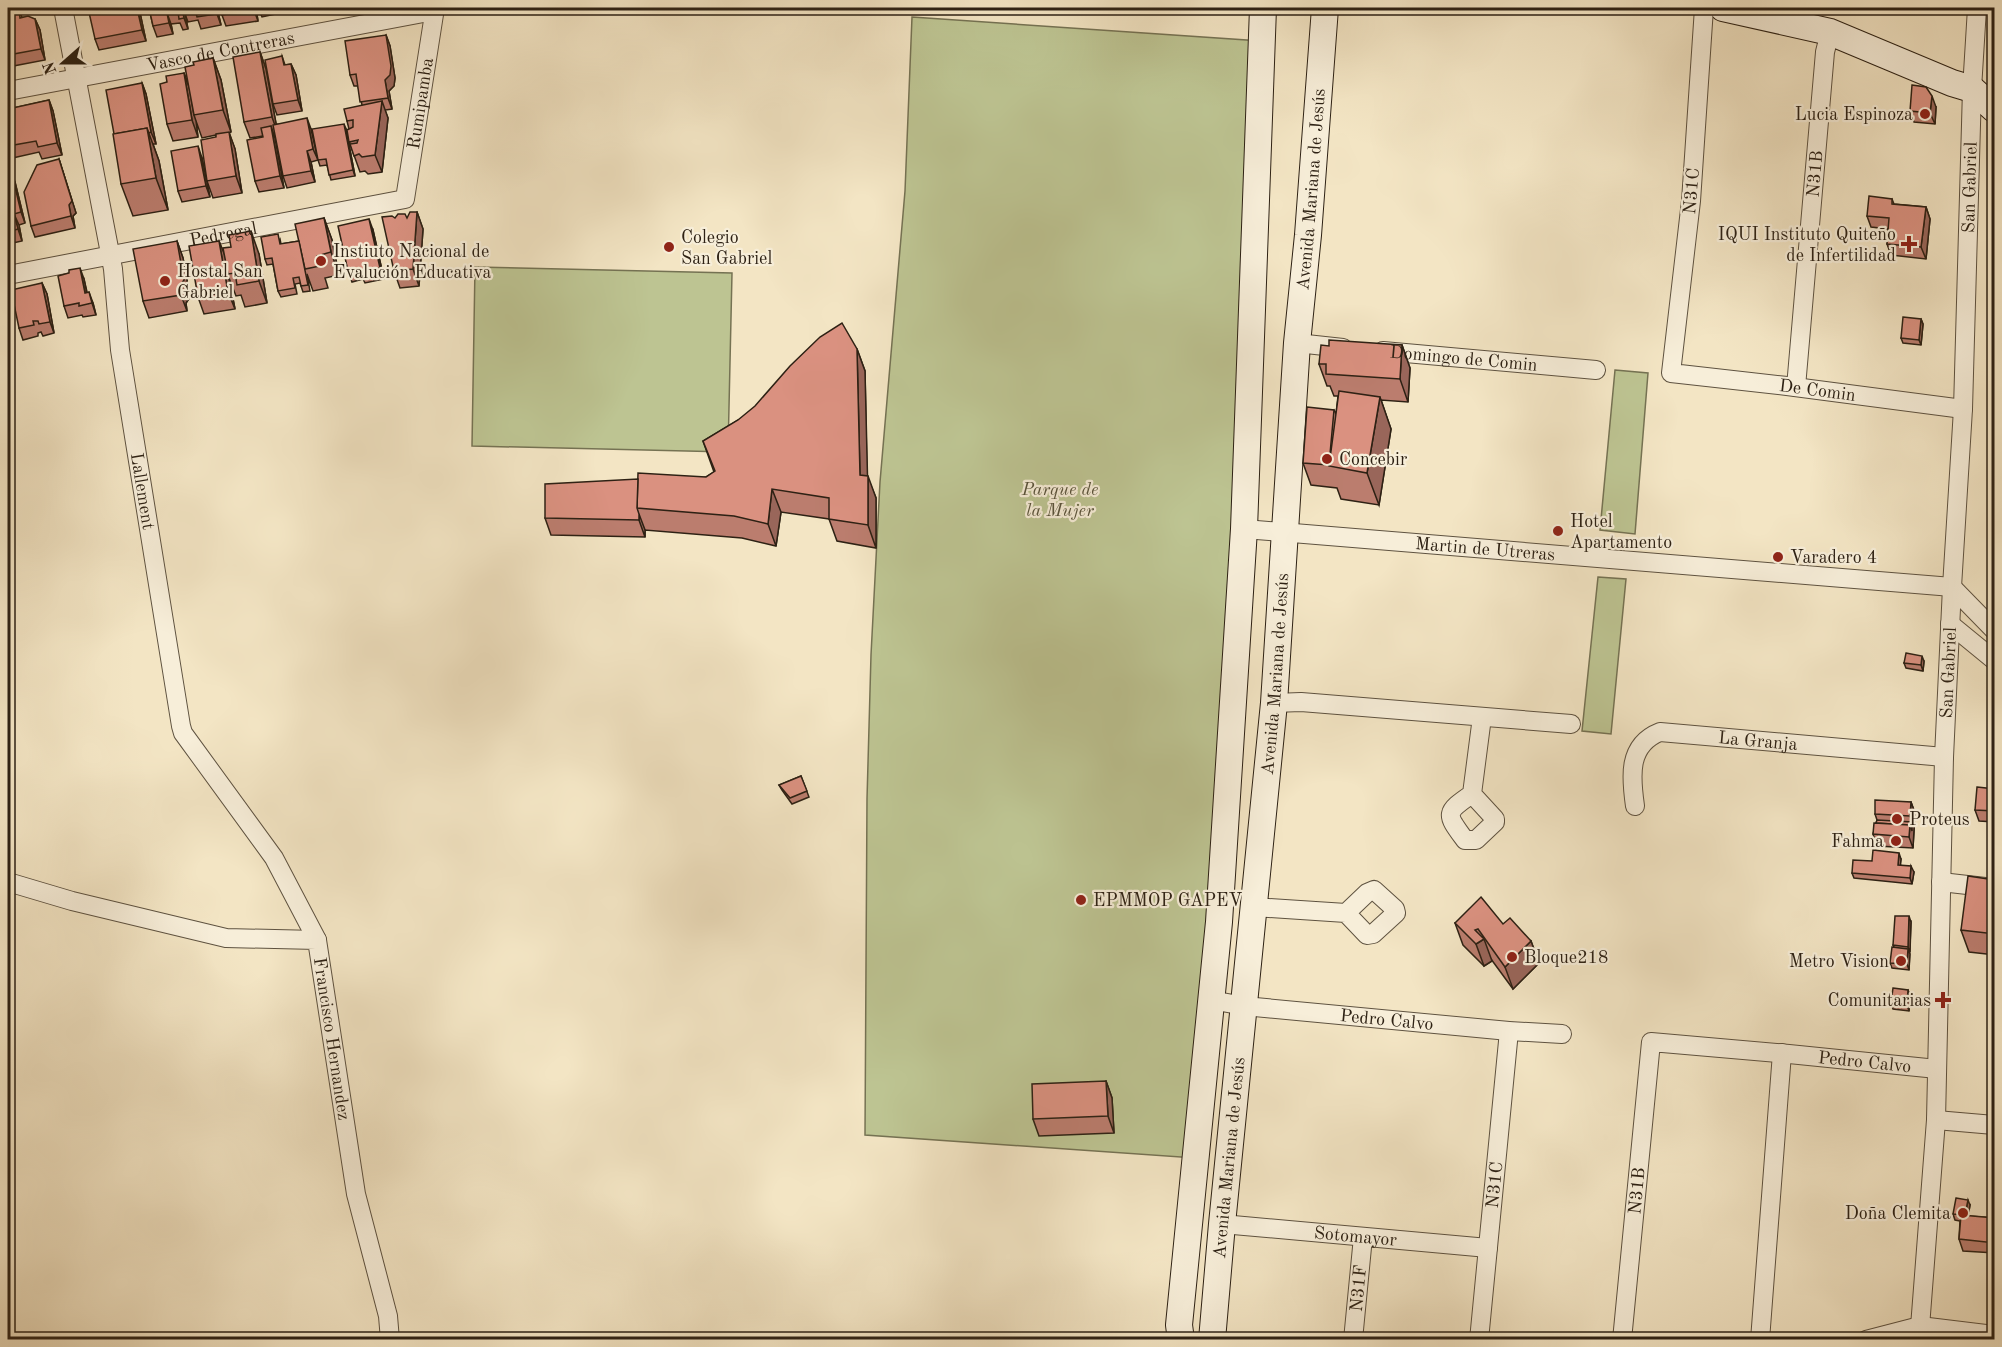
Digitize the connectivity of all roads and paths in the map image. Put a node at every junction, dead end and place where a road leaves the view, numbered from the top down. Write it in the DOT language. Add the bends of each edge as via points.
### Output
graph roads {
  1 [pos="63,8"];
  2 [pos="1263,8"];
  3 [pos="1325,8"];
  4 [pos="1704,8"];
  5 [pos="1723,8"];
  6 [pos="1977,8"];
  7 [pos="435,10"];
  8 [pos="1830,32"];
  9 [pos="76,78"];
  10 [pos="1983,89"];
  11 [pos="8,91"];
  12 [pos="1995,109"];
  13 [pos="405,200"];
  14 [pos="111,255"];
  15 [pos="8,275"];
  16 [pos="1297,344"];
  17 [pos="1596,370"];
  18 [pos="1671,373"];
  19 [pos="1796,387"];
  20 [pos="1963,409"];
  21 [pos="1244,530"];
  22 [pos="1285,532"];
  23 [pos="1952,587"];
  24 [pos="1950,624"];
  25 [pos="1995,630"];
  26 [pos="1995,660"];
  27 [pos="1274,703"];
  28 [pos="1482,717"];
  29 [pos="1571,724"];
  30 [pos="1944,757"];
  31 [pos="1472,794"];
  32 [pos="1635,806"];
  33 [pos="8,882"];
  34 [pos="1941,882"];
  35 [pos="1995,888"];
  36 [pos="1346,913"];
  37 [pos="1253,916"];
  38 [pos="1219,922"];
  39 [pos="317,940"];
  40 [pos="1211,1000"];
  41 [pos="1244,1006"];
  42 [pos="1509,1031"];
  43 [pos="1562,1034"];
  44 [pos="1651,1042"];
  45 [pos="1782,1053"];
  46 [pos="1937,1069"];
  47 [pos="1936,1120"];
  48 [pos="1995,1125"];
  49 [pos="1222,1224"];
  50 [pos="1363,1237"];
  51 [pos="1488,1248"];
  52 [pos="1920,1333"];
  53 [pos="1179,1335"];
  54 [pos="1995,1335"];
  55 [pos="390,1340"];
  56 [pos="1212,1340"];
  57 [pos="1353,1340"];
  58 [pos="1479,1340"];
  59 [pos="1622,1340"];
  60 [pos="1760,1340"];
  61 [pos="1866,1340"];
  1 -- 9 [label="street, Lallement"];
  2 -- 21 [label="main road, Avenida Mariana de Jesús"];
  3 -- 16 [label="main road, Avenida Mariana de Jesús"];
  4 -- 18 [label="street, N31C" via="1691,201"];
  5 -- 8 [label="main road"];
  6 -- 10 [label="street, San Gabriel"];
  7 -- 9 [label="street, Vasco de Contreras"];
  7 -- 13 [label="street, Rumipamba"];
  8 -- 10 [label="main road" via="1952,83"];
  8 -- 19 [label="street, N31B" via="1825,52"];
  9 -- 11 [label="street, Vasco de Contreras"];
  9 -- 14 [label="street, Lallement"];
  10 -- 12 [label="main road"];
  10 -- 20 [label="street, San Gabriel"];
  13 -- 14 [label="street, Pedregal"];
  14 -- 15 [label="street, Pedregal"];
  14 -- 39 [label="street, Lallement" via="120,350 183,733 273,858"];
  16 -- 17 [label="street, Domingo de Comin"];
  16 -- 22 [label="main road, Avenida Mariana de Jesús"];
  18 -- 19 [label="street, De Comin"];
  19 -- 20 [label="street, De Comin"];
  20 -- 23 [label="street, San Gabriel"];
  21 -- 22 [label="street, Martin de Utreras"];
  21 -- 38 [label="main road, Avenida Mariana de Jesús"];
  22 -- 23 [label="street, Martin de Utreras"];
  22 -- 27 [label="main road, Avenida Mariana de Jesús"];
  23 -- 24 [label="street, San Gabriel"];
  23 -- 25 [label="street"];
  24 -- 26 [label="street"];
  24 -- 30 [label="street, San Gabriel"];
  27 -- 28 [label="street"];
  27 -- 37 [label="main road, Avenida Mariana de Jesús"];
  28 -- 29 [label="street"];
  28 -- 31 [label="street"];
  30 -- 32 [label="street, La Granja" via="1660,732 1643,743 1633,759"];
  30 -- 34 [label="street, San Gabriel"];
  33 -- 39 [label="street, Francisco Hernandez" via="72,902 226,938"];
  34 -- 35 [label="street"];
  34 -- 46 [label="street, San Gabriel"];
  36 -- 37 [label="street"];
  37 -- 38 [label="main road"];
  37 -- 41 [label="main road, Avenida Mariana de Jesús"];
  38 -- 40 [label="main road, Avenida Mariana de Jesús"];
  39 -- 55 [label="street, Francisco Hernandez" via="356,1194 388,1316"];
  40 -- 41 [label="street, Pedro Calvo"];
  40 -- 53 [label="main road, Avenida Mariana de Jesús"];
  41 -- 42 [label="street, Pedro Calvo"];
  41 -- 49 [label="main road, Avenida Mariana de Jesús"];
  42 -- 43 [label="street, Pedro Calvo"];
  42 -- 51 [label="street, N31C"];
  44 -- 45 [label="street, Pedro Calvo"];
  44 -- 59 [label="street, N31B"];
  45 -- 46 [label="street, Pedro Calvo"];
  45 -- 60 [label="street"];
  46 -- 47 [label="street, San Gabriel"];
  47 -- 48 [label="street"];
  47 -- 52 [label="street, San Gabriel"];
  49 -- 50 [label="street, Sotomayor"];
  49 -- 56 [label="main road, Avenida Mariana de Jesús"];
  50 -- 51 [label="street, Sotomayor"];
  50 -- 57 [label="street, N31F"];
  51 -- 58 [label="street, N31C"];
  52 -- 54 [label="street"];
  52 -- 61 [label="street"];
}
